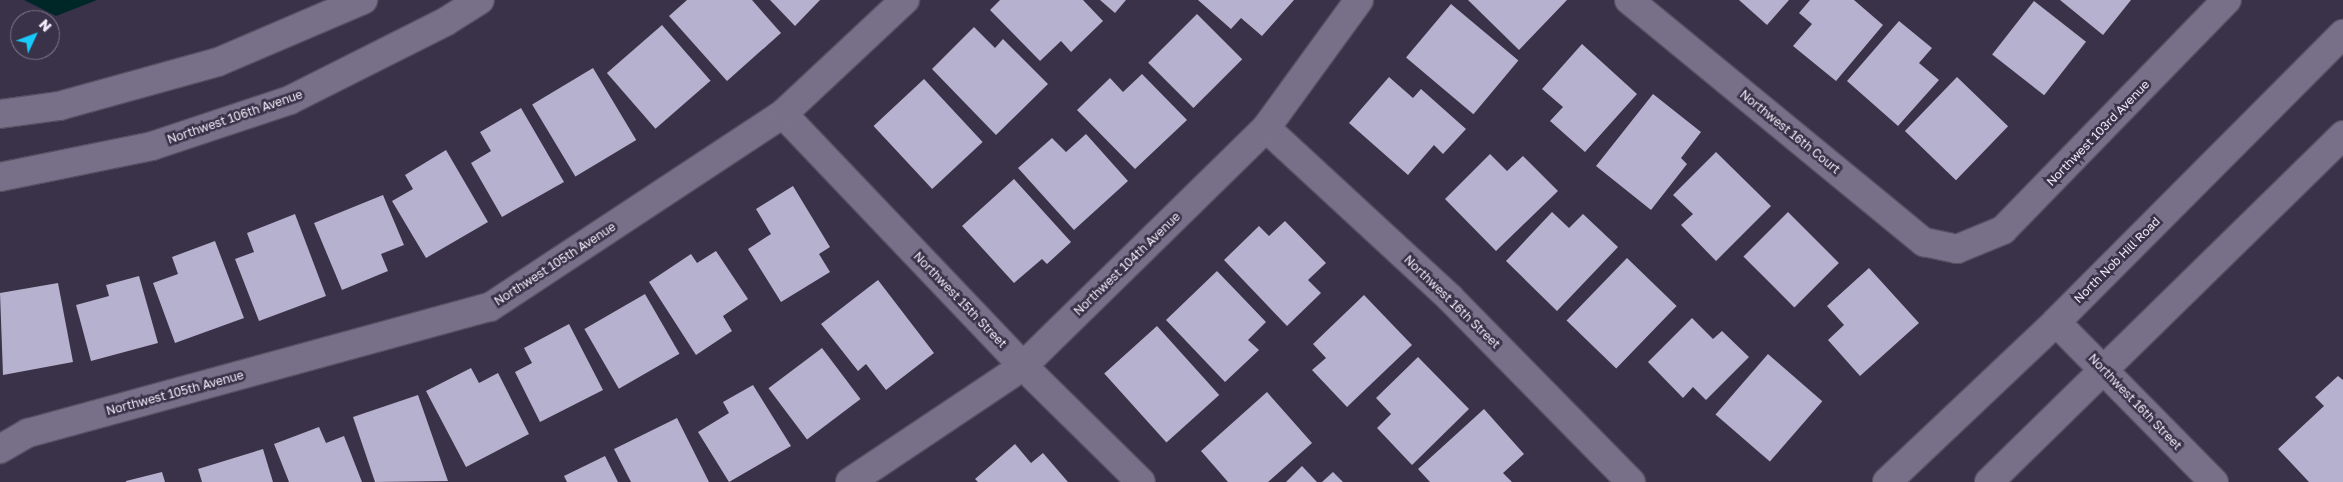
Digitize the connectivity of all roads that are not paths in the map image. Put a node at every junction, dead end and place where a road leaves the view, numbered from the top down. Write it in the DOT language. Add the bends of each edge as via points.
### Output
graph roads {
  1 [pos="363,0"];
  2 [pos="480,0"];
  3 [pos="905,0"];
  4 [pos="1359,0"];
  5 [pos="1629,0"];
  6 [pos="2227,0"];
  7 [pos="2343,34"];
  8 [pos="0,114"];
  9 [pos="783,114"];
  10 [pos="1266,128"];
  11 [pos="2343,135"];
  12 [pos="0,177"];
  13 [pos="1957,249"];
  14 [pos="2056,322"];
  15 [pos="1023,366"];
  16 [pos="2103,370"];
  17 [pos="0,449"];
  18 [pos="850,482"];
  19 [pos="1141,482"];
  20 [pos="1631,482"];
  21 [pos="1888,482"];
  22 [pos="1989,482"];
  23 [pos="2214,482"];
  1 -- 8 [label="street" via="218,62 59,106"];
  2 -- 12 [label="street, Northwest 106th Avenue" via="445,22 290,100 152,146"];
  3 -- 9 [label="street, Northwest 105th Avenue"];
  4 -- 10 [label="street, Northwest 104th Avenue"];
  5 -- 13 [label="street, Northwest 16th Court" via="1924,242"];
  6 -- 13 [label="street, Northwest 103rd Avenue" via="2003,230"];
  7 -- 14 [label="street, North Nob Hill Road"];
  9 -- 15 [label="street, Northwest 15th Street"];
  9 -- 17 [label="street, Northwest 105th Avenue" via="490,307 28,433"];
  10 -- 15 [label="street, Northwest 104th Avenue"];
  10 -- 20 [label="street, Northwest 16th Street" via="1450,298"];
  11 -- 16 [label="street"];
  14 -- 16 [label="street, Northwest 16th Street"];
  14 -- 21 [label="street, North Nob Hill Road"];
  15 -- 18 [label="street, Northwest 104th Avenue"];
  15 -- 19 [label="street, Northwest 15th Street"];
  16 -- 22 [label="street"];
  16 -- 23 [label="street, Northwest 16th Street"];
}
